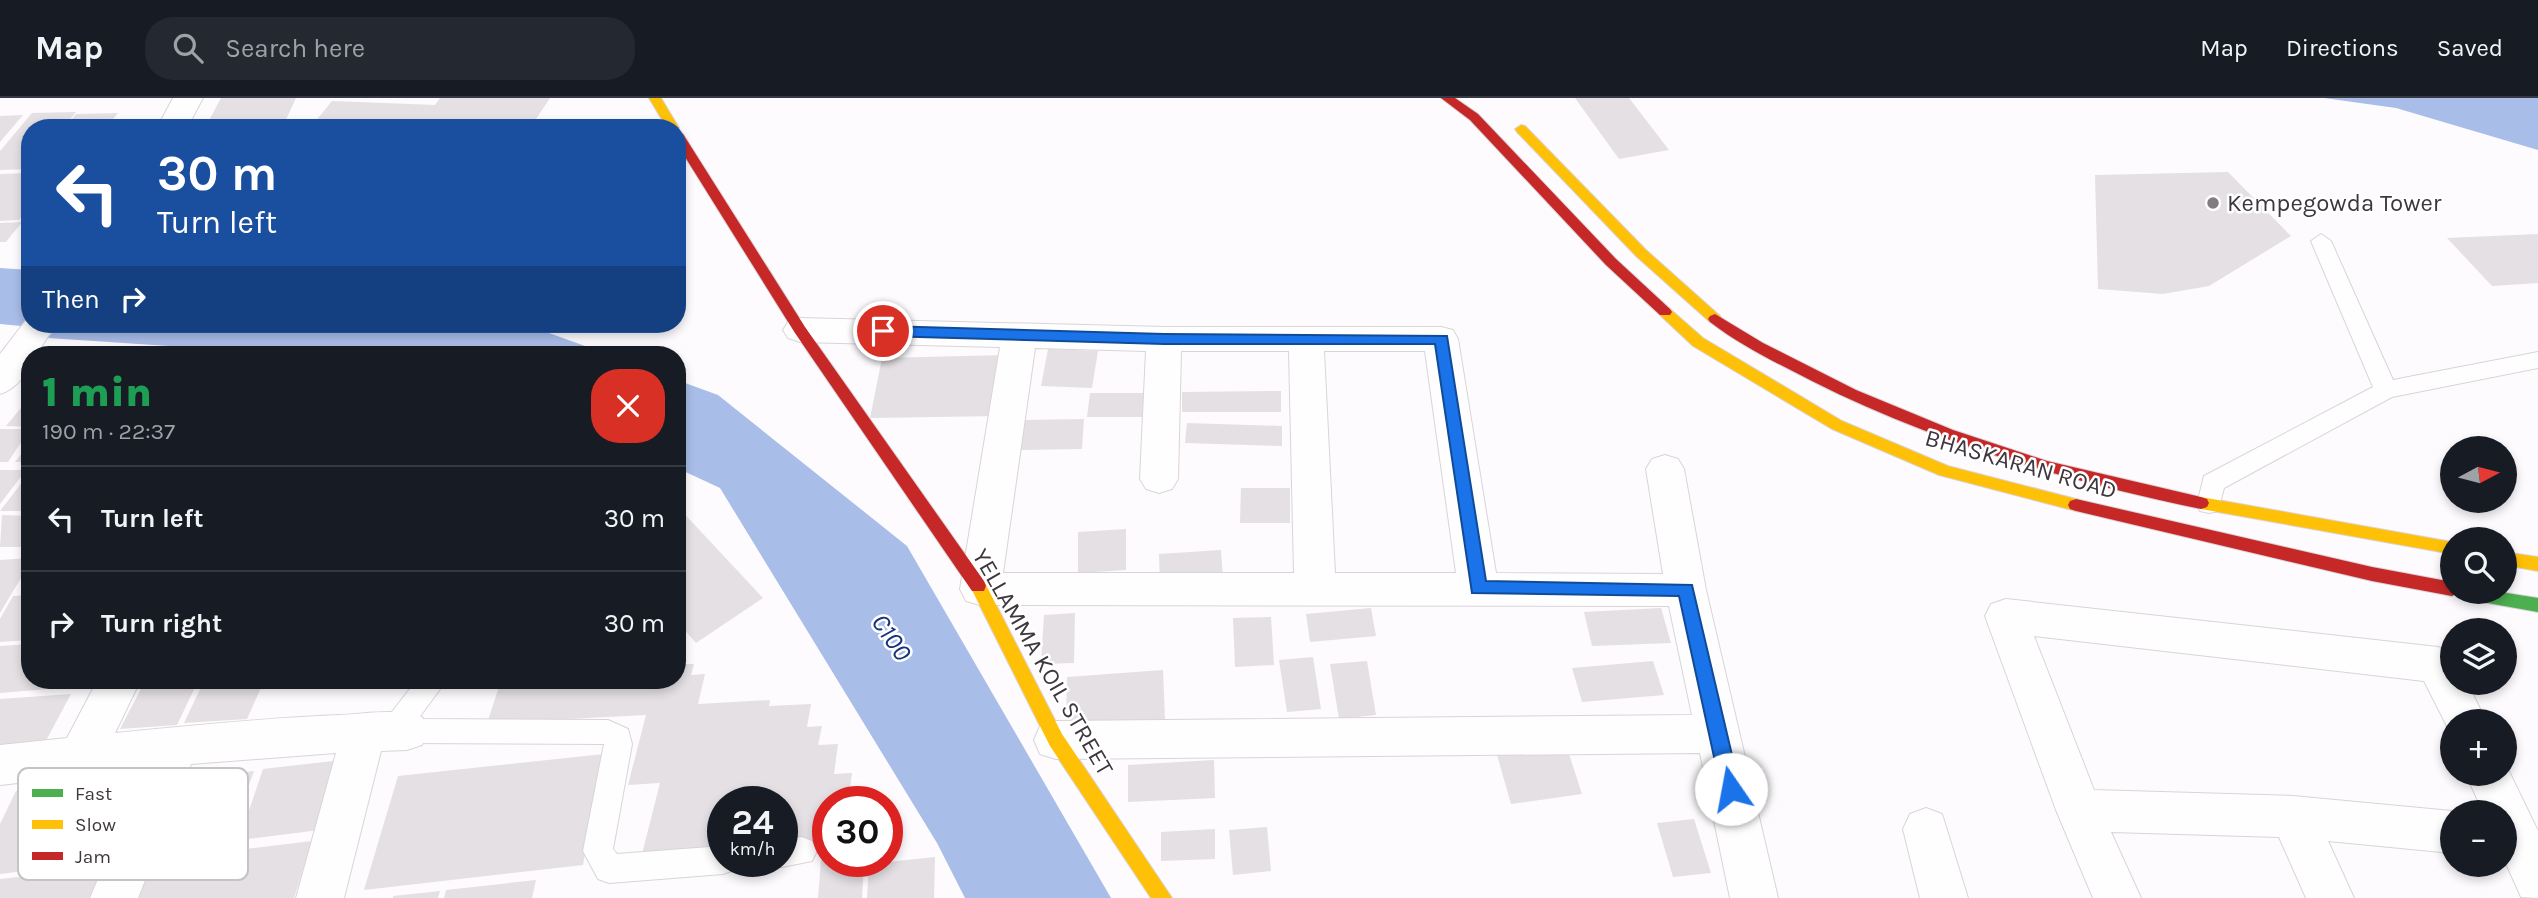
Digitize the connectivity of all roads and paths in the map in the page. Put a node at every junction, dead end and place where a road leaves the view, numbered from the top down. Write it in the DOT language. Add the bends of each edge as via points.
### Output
graph roads {
  1 [pos="188,98"];
  2 [pos="655,98"];
  3 [pos="1447,98"];
  4 [pos="177,119"];
  5 [pos="668,119"];
  6 [pos="1511,119"];
  7 [pos="686,148"];
  8 [pos="2321,241"];
  9 [pos="800,330"];
  10 [pos="1020,334"];
  11 [pos="1164,339"];
  12 [pos="1306,340"];
  13 [pos="21,350"];
  14 [pos="2538,360"];
  15 [pos="0,381"];
  16 [pos="21,382"];
  17 [pos="2386,390"];
  18 [pos="1665,470"];
  19 [pos="1158,479"];
  20 [pos="2209,504"];
  21 [pos="2440,546"];
  22 [pos="2517,560"];
  23 [pos="2538,564"];
  24 [pos="2440,587"];
  25 [pos="1478,588"];
  26 [pos="980,589"];
  27 [pos="1315,589"];
  28 [pos="1686,590"];
  29 [pos="2517,601"];
  30 [pos="2538,605"];
  31 [pos="115,689"];
  32 [pos="425,689"];
  33 [pos="2458,709"];
  34 [pos="387,731"];
  35 [pos="1719,734"];
  36 [pos="1056,740"];
  37 [pos="176,747"];
  38 [pos="81,756"];
  39 [pos="2,768"];
  40 [pos="167,768"];
  41 [pos="2079,810"];
  42 [pos="2293,817"];
  43 [pos="1926,829"];
  44 [pos="2440,831"];
  45 [pos="2517,847"];
  46 [pos="707,862"];
  47 [pos="121,880"];
  48 [pos="2538,881"];
  49 [pos="114,898"];
  50 [pos="320,898"];
  51 [pos="1162,898"];
  52 [pos="1754,898"];
  53 [pos="1944,898"];
  54 [pos="2118,898"];
  55 [pos="2330,898"];
  1 -- 4 [label="street"];
  2 -- 5 [label="main road"];
  3 -- 24 [label="main road, BHASKARAN ROAD" via="1474,117 1611,261 1698,342 1837,425 1944,471"];
  6 -- 20 [label="main road, BHASKARAN ROAD" via="1719,322 1821,383 1898,418 2038,464"];
  7 -- 9 [label="main road, YELLAMMA KOIL STREET"];
  8 -- 17 [label="lane"];
  9 -- 10 [label="street"];
  9 -- 26 [label="main road, YELLAMMA KOIL STREET"];
  10 -- 11 [label="street"];
  10 -- 26 [label="street"];
  11 -- 12 [label="street"];
  11 -- 19 [label="street"];
  12 -- 25 [label="street" via="1441,339"];
  12 -- 27 [label="street"];
  13 -- 15 [label="street"];
  14 -- 17 [label="lane"];
  15 -- 16 [label="street"];
  17 -- 20 [label="lane" via="2213,483"];
  18 -- 28 [label="street"];
  20 -- 21 [label="main road, BHASKARAN ROAD"];
  22 -- 23 [label="main road"];
  25 -- 27 [label="street"];
  25 -- 28 [label="street"];
  26 -- 27 [label="street"];
  26 -- 36 [label="main road, YELLAMMA KOIL STREET"];
  28 -- 35 [label="street"];
  29 -- 30 [label="main road"];
  31 -- 38 [label="street"];
  32 -- 34 [label="lane"];
  33 -- 41 [label="street" via="2438,665 2006,616"];
  34 -- 37 [label="street"];
  34 -- 46 [label="lane" via="608,732 618,738 618,744 598,851 604,864 609,869 626,870"];
  34 -- 50 [label="street"];
  35 -- 36 [label="street"];
  35 -- 52 [label="street"];
  36 -- 51 [label="main road, YELLAMMA KOIL STREET"];
  37 -- 38 [label="street"];
  37 -- 40 [label="street"];
  38 -- 39 [label="street"];
  41 -- 42 [label="street"];
  41 -- 54 [label="street"];
  42 -- 44 [label="street"];
  42 -- 55 [label="street"];
  43 -- 53 [label="street"];
  45 -- 48 [label="street"];
  47 -- 49 [label="street"];
}
